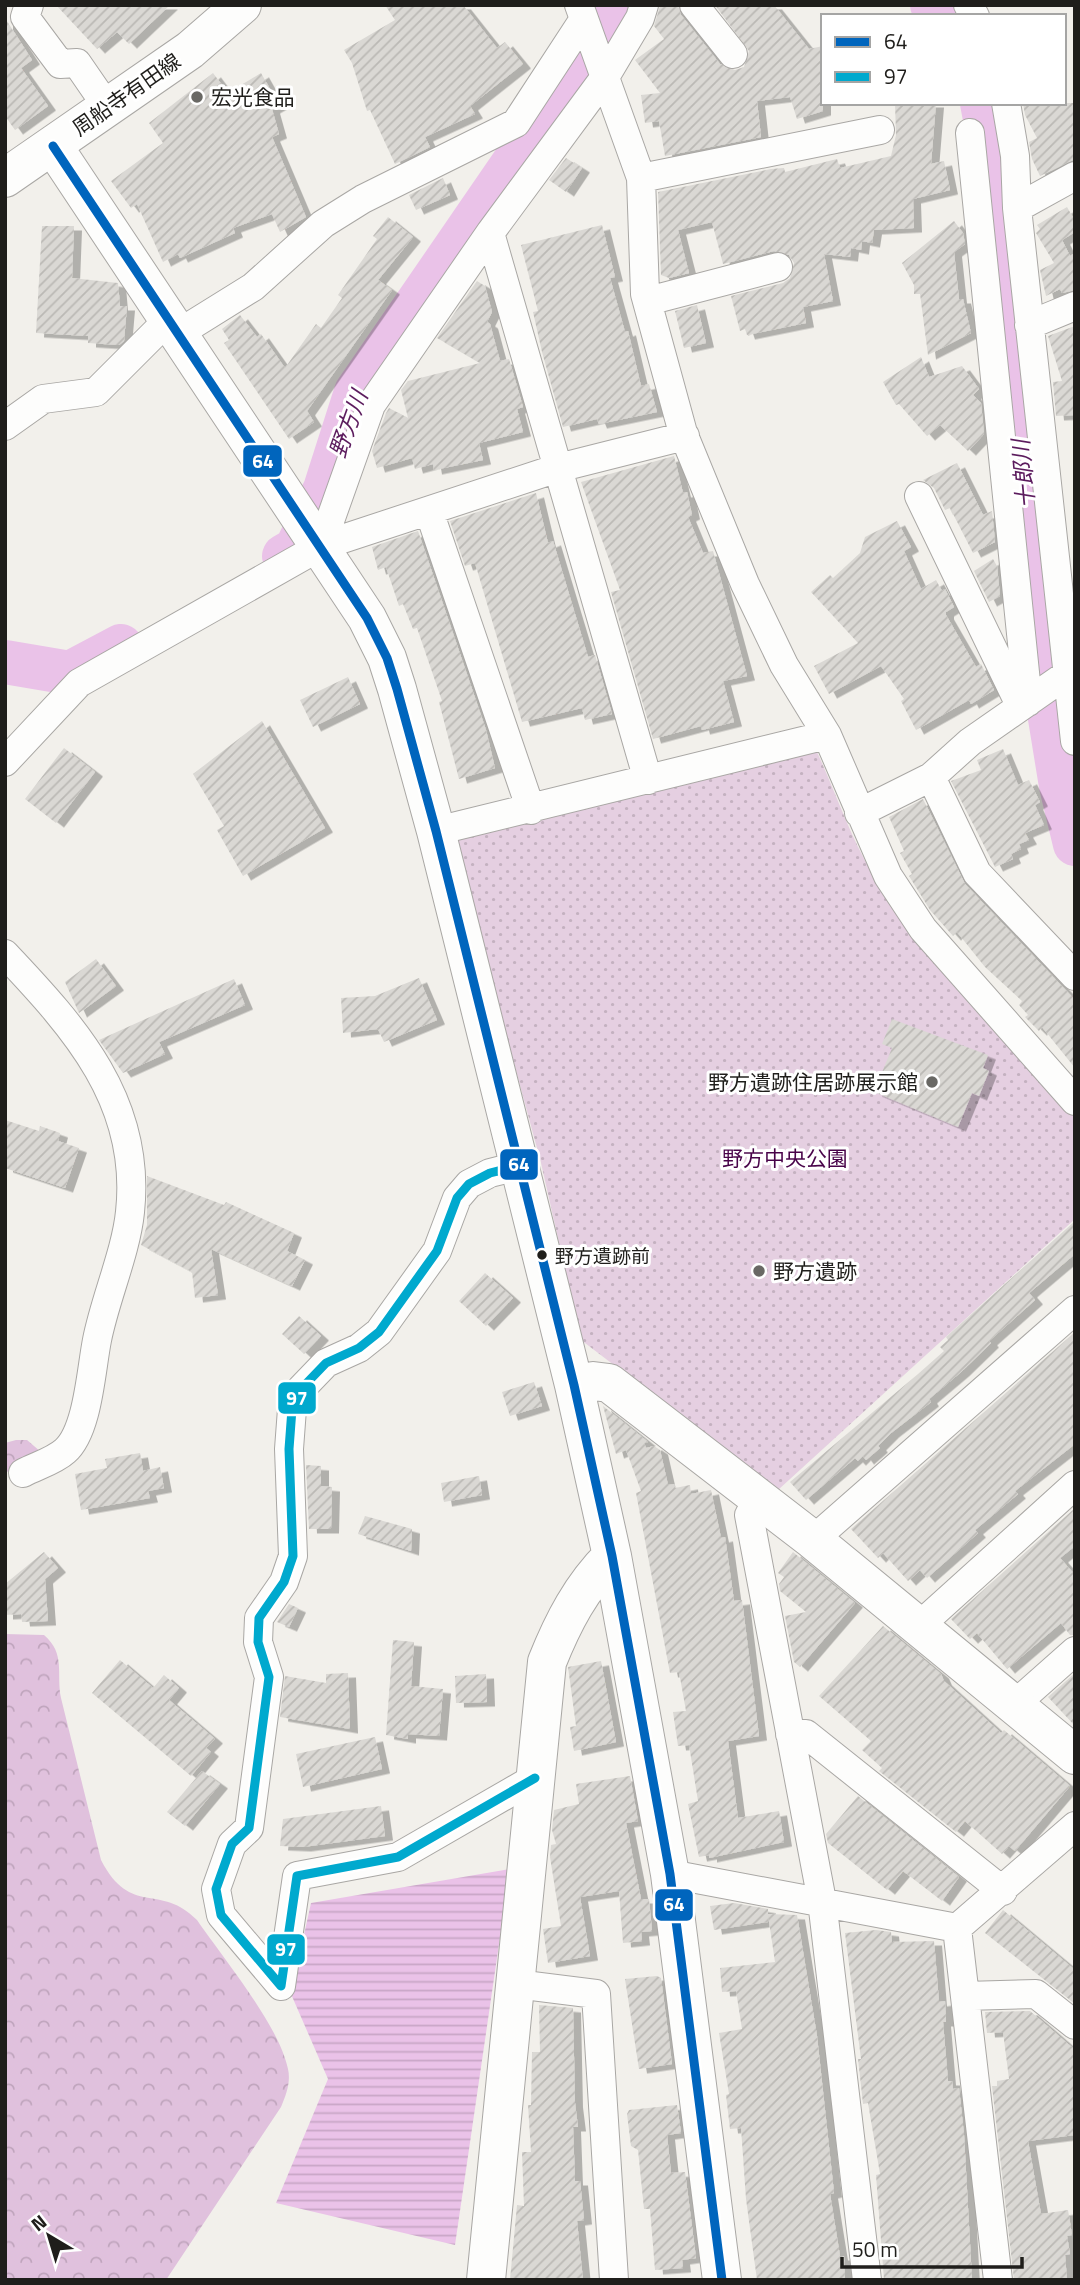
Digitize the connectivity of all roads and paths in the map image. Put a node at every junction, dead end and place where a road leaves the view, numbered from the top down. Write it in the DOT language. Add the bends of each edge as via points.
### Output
graph roads {
  1 [pos="29,5"];
  2 [pos="242,5"];
  3 [pos="644,5"];
  4 [pos="694,5"];
  5 [pos="583,17"];
  6 [pos="733,54"];
  7 [pos="603,72"];
  8 [pos="1006,105"];
  9 [pos="108,108"];
  10 [pos="880,130"];
  11 [pos="970,133"];
  12 [pos="52,146"];
  13 [pos="1075,176"];
  14 [pos="5,177"];
  15 [pos="641,178"];
  16 [pos="1017,208"];
  17 [pos="490,233"];
  18 [pos="779,267"];
  19 [pos="648,302"];
  20 [pos="1075,306"];
  21 [pos="1029,325"];
  22 [pos="174,326"];
  23 [pos="5,426"];
  24 [pos="685,436"];
  25 [pos="558,468"];
  26 [pos="919,496"];
  27 [pos="429,511"];
  28 [pos="321,546"];
  29 [pos="1067,612"];
  30 [pos="1018,624"];
  31 [pos="1066,675"];
  32 [pos="1024,704"];
  33 [pos="827,735"];
  34 [pos="1075,741"];
  35 [pos="5,762"];
  36 [pos="931,777"];
  37 [pos="648,780"];
  38 [pos="531,810"];
  39 [pos="859,813"];
  40 [pos="436,831"];
  41 [pos="5,954"];
  42 [pos="1075,976"];
  43 [pos="1075,1101"];
  44 [pos="518,1166"];
  45 [pos="1075,1310"];
  46 [pos="574,1385"];
  47 [pos="23,1473"];
  48 [pos="1075,1485"];
  49 [pos="759,1500"];
  50 [pos="813,1540"];
  51 [pos="612,1556"];
  52 [pos="919,1626"];
  53 [pos="1075,1651"];
  54 [pos="1013,1706"];
  55 [pos="790,1734"];
  56 [pos="1075,1755"];
  57 [pos="535,1778"];
  58 [pos="1075,1825"];
  59 [pos="670,1874"];
  60 [pos="1003,1891"];
  61 [pos="822,1901"];
  62 [pos="957,1928"];
  63 [pos="516,1984"];
  64 [pos="965,1996"];
  65 [pos="1075,2025"];
  66 [pos="486,2280"];
  67 [pos="614,2280"];
  68 [pos="722,2280"];
  69 [pos="867,2280"];
  70 [pos="998,2280"];
  1 -- 9 [label="street" via="25,18 60,64 76,63"];
  2 -- 9 [label="street, 周船寺有田線" via="190,50"];
  3 -- 7 [label="street"];
  4 -- 6 [label="street"];
  5 -- 7 [label="street"];
  5 -- 22 [label="street" via="516,123 353,205 323,224 253,287"];
  7 -- 15 [label="street"];
  7 -- 17 [label="street"];
  8 -- 16 [label="street"];
  9 -- 12 [label="street, 周船寺有田線"];
  10 -- 15 [label="street"];
  11 -- 30 [label="street"];
  12 -- 14 [label="street, 周船寺有田線"];
  12 -- 22 [label="street"];
  13 -- 16 [label="street"];
  15 -- 19 [label="street"];
  16 -- 21 [label="street"];
  17 -- 25 [label="street"];
  17 -- 28 [label="street" via="371,405"];
  18 -- 19 [label="street"];
  19 -- 24 [label="street"];
  20 -- 21 [label="street"];
  21 -- 29 [label="street"];
  22 -- 23 [label="street" via="96,392 43,399"];
  22 -- 28 [label="street"];
  24 -- 25 [label="street"];
  24 -- 33 [label="street" via="756,607 784,665"];
  25 -- 27 [label="street"];
  25 -- 37 [label="street"];
  26 -- 32 [label="street"];
  27 -- 28 [label="street"];
  27 -- 38 [label="street"];
  28 -- 35 [label="street" via="79,683"];
  28 -- 40 [label="street" via="387,658"];
  29 -- 30 [label="street"];
  29 -- 31 [label="street"];
  30 -- 32 [label="street"];
  31 -- 32 [label="street"];
  31 -- 34 [label="street"];
  32 -- 36 [label="street"];
  33 -- 37 [label="street"];
  33 -- 39 [label="street"];
  36 -- 39 [label="street"];
  36 -- 42 [label="street" via="977,873"];
  37 -- 38 [label="street"];
  38 -- 40 [label="street"];
  39 -- 43 [label="street" via="888,876 923,929"];
  40 -- 44 [label="street"];
  41 -- 47 [label="street" via="64,1017 106,1079 128,1143 130,1212 97,1338 81,1426 66,1451"];
  44 -- 46 [label="street"];
  44 -- 57 [label="street" via="469,1184 457,1198 437,1251 379,1332 359,1348 326,1363 301,1389 292,1409 293,1556 285,1582 259,1618 258,1642 269,1677 249,1828 232,1844 216,1889 221,1915 281,1986 297,1876 398,1857"];
  45 -- 50 [label="street"];
  46 -- 49 [label="street" via="609,1383"];
  46 -- 51 [label="street"];
  48 -- 52 [label="street"];
  49 -- 50 [label="street"];
  49 -- 55 [label="street" via="749,1515"];
  50 -- 52 [label="street"];
  51 -- 57 [label="street" via="592,1575 563,1621 547,1662"];
  51 -- 59 [label="street"];
  52 -- 54 [label="street"];
  53 -- 54 [label="street"];
  54 -- 56 [label="street"];
  55 -- 60 [label="street" via="806,1734"];
  55 -- 61 [label="street"];
  57 -- 63 [label="street"];
  58 -- 60 [label="street"];
  59 -- 61 [label="street"];
  59 -- 68 [label="street"];
  60 -- 62 [label="street"];
  61 -- 62 [label="street"];
  61 -- 69 [label="street"];
  62 -- 64 [label="street"];
  63 -- 66 [label="street"];
  63 -- 67 [label="street" via="596,1994"];
  64 -- 65 [label="street" via="1036,1994"];
  64 -- 70 [label="street"];
}
